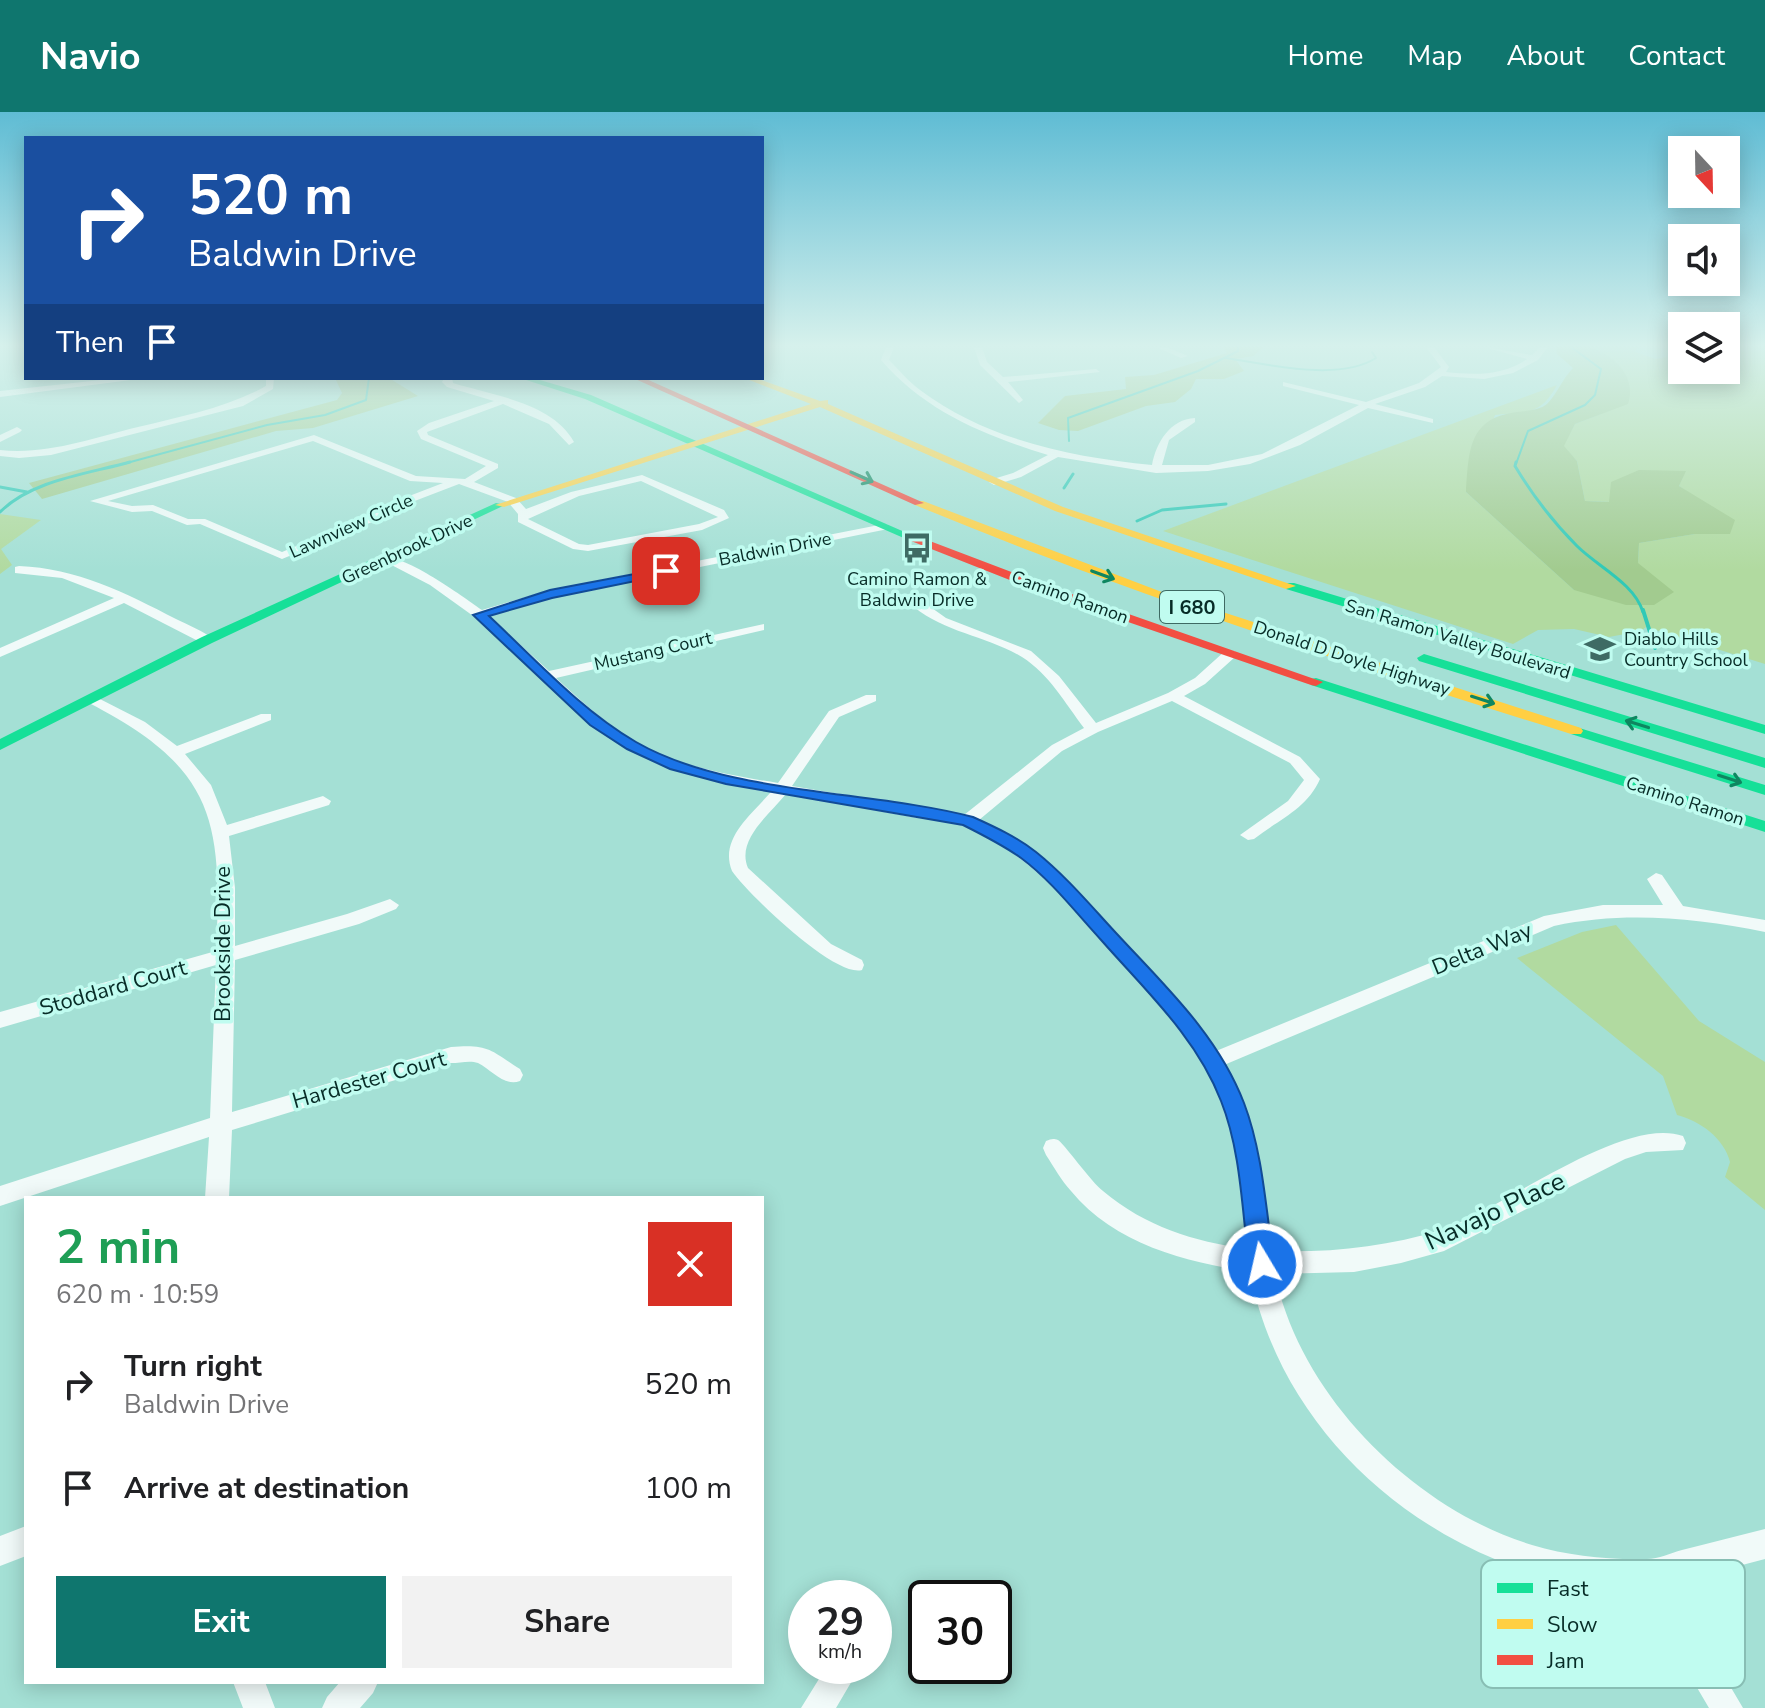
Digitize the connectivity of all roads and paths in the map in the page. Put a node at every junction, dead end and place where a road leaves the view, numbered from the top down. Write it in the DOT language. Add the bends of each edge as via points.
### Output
graph roads {
  1 [pos="155,421"];
  2 [pos="167,421"];
  3 [pos="442,421"];
  4 [pos="549,421"];
  5 [pos="630,421"];
  6 [pos="640,421"];
  7 [pos="736,421"];
  8 [pos="761,421"];
  9 [pos="776,421"];
  10 [pos="869,421"];
  11 [pos="971,421"];
  12 [pos="1189,421"];
  13 [pos="1336,421"];
  14 [pos="158,424"];
  15 [pos="17,430"];
  16 [pos="0,439"];
  17 [pos="569,442"];
  18 [pos="687,443"];
  19 [pos="0,453"];
  20 [pos="1055,455"];
  21 [pos="1156,470"];
  22 [pos="598,472"];
  23 [pos="761,475"];
  24 [pos="904,476"];
  25 [pos="1000,480"];
  26 [pos="463,482"];
  27 [pos="961,500"];
  28 [pos="518,507"];
  29 [pos="989,511"];
  30 [pos="884,527"];
  31 [pos="386,559"];
  32 [pos="19,570"];
  33 [pos="125,598"];
  34 [pos="918,604"];
  35 [pos="480,615"];
  36 [pos="759,627"];
  37 [pos="207,640"];
  38 [pos="0,653"];
  39 [pos="1230,654"];
  40 [pos="1409,654"];
  41 [pos="547,676"];
  42 [pos="1173,696"];
  43 [pos="871,698"];
  44 [pos="94,700"];
  45 [pos="266,717"];
  46 [pos="1093,729"];
  47 [pos="1765,730"];
  48 [pos="0,745"];
  49 [pos="176,752"];
  50 [pos="1765,763"];
  51 [pos="783,788"];
  52 [pos="1765,790"];
  53 [pos="323,801"];
  54 [pos="967,821"];
  55 [pos="1765,827"];
  56 [pos="220,833"];
  57 [pos="1248,835"];
  58 [pos="1656,879"];
  59 [pos="390,905"];
  60 [pos="1677,912"];
  61 [pos="1765,926"];
  62 [pos="225,956"];
  63 [pos="855,965"];
  64 [pos="0,1020"];
  65 [pos="1213,1061"];
  66 [pos="513,1075"];
  67 [pos="222,1124"];
  68 [pos="1675,1143"];
  69 [pos="1054,1148"];
  70 [pos="0,1196"];
  71 [pos="217,1196"];
  72 [pos="1262,1264"];
  73 [pos="24,1542"];
  74 [pos="1765,1544"];
  75 [pos="0,1551"];
  76 [pos="1531,1560"];
  77 [pos="1705,1560"];
  78 [pos="250,1684"];
  79 [pos="360,1684"];
  80 [pos="833,1684"];
  81 [pos="1715,1688"];
  82 [pos="259,1708"];
  83 [pos="338,1708"];
  84 [pos="817,1708"];
  85 [pos="1727,1708"];
  1 -- 14 [label="street"];
  2 -- 14 [label="street"];
  3 -- 26 [label="street" via="422,431 424,437 494,466"];
  4 -- 17 [label="street" via="565,432"];
  5 -- 22 [label="main road" via="645,432 650,444"];
  6 -- 18 [label="main road, Camino Ramon"];
  7 -- 52 [label="main road, Donald D Doyle Highway / I 680, one-way" via="1104,576"];
  8 -- 18 [label="main road, Greenbrook Drive"];
  9 -- 24 [label="main road"];
  10 -- 25 [label="main road, San Ramon Valley Boulevard"];
  11 -- 20 [label="street"];
  12 -- 21 [label="street" via="1160,443"];
  13 -- 21 [label="street" via="1250,461"];
  14 -- 19 [label="street" via="51,452"];
  15 -- 16 [label="street"];
  18 -- 22 [label="main road, Greenbrook Drive"];
  18 -- 23 [label="main road, Camino Ramon"];
  20 -- 21 [label="street"];
  20 -- 25 [label="street"];
  22 -- 23 [label="main road" via="687,458"];
  22 -- 28 [label="main road, Greenbrook Drive"];
  23 -- 30 [label="main road, Camino Ramon"];
  25 -- 47 [label="main road, San Ramon Valley Boulevard" via="1059,509 1347,605"];
  26 -- 26 [label="street, Lawnview Circle" via="395,505 282,556 201,521 95,501 314,438 414,479"];
  26 -- 28 [label="street"];
  27 -- 29 [label="main road"];
  28 -- 28 [label="street" via="642,478 724,518 702,527 588,548 522,520"];
  28 -- 31 [label="main road, Greenbrook Drive"];
  30 -- 35 [label="street, Baldwin Drive" via="550,594"];
  30 -- 39 [label="main road, Camino Ramon"];
  31 -- 35 [label="street" via="434,582"];
  31 -- 37 [label="main road, Greenbrook Drive"];
  32 -- 33 [label="street" via="47,571"];
  33 -- 37 [label="street"];
  33 -- 38 [label="street"];
  34 -- 46 [label="street" via="1042,665"];
  35 -- 41 [label="street"];
  36 -- 41 [label="street, Mustang Court"];
  37 -- 44 [label="main road, Greenbrook Drive"];
  39 -- 42 [label="street"];
  39 -- 55 [label="main road, Camino Ramon"];
  50 -- 40 [label="main road, Donald D Doyle Highway, one-way"];
  41 -- 51 [label="street" via="595,721 632,746 726,779"];
  42 -- 46 [label="street"];
  42 -- 57 [label="street" via="1295,760 1312,779 1309,791 1294,805"];
  43 -- 51 [label="street" via="834,714"];
  44 -- 48 [label="main road, Greenbrook Drive"];
  44 -- 49 [label="street, Brookside Drive" via="140,723"];
  45 -- 49 [label="street"];
  46 -- 54 [label="street" via="1057,748"];
  49 -- 56 [label="street, Brookside Drive" via="205,787"];
  51 -- 54 [label="street"];
  51 -- 63 [label="street" via="737,843 735,857 741,871 824,949"];
  53 -- 56 [label="street"];
  54 -- 65 [label="street" via="998,835 1062,885 1185,1020"];
  56 -- 62 [label="street, Brookside Drive" via="227,886"];
  58 -- 60 [label="street"];
  59 -- 62 [label="street, Stoddard Court"];
  60 -- 61 [label="street, Delta Way"];
  60 -- 65 [label="street, Delta Way" via="1584,912 1550,921"];
  62 -- 64 [label="street, Stoddard Court"];
  62 -- 67 [label="street, Brookside Drive"];
  65 -- 72 [label="street" via="1243,1139"];
  66 -- 67 [label="street, Hardester Court" via="478,1053 451,1055"];
  67 -- 70 [label="street, Hardester Court"];
  67 -- 71 [label="street, Brookside Drive"];
  68 -- 72 [label="street, Navajo Place" via="1646,1143 1618,1152 1446,1239 1346,1260"];
  69 -- 72 [label="street, Navajo Place" via="1082,1188 1126,1223 1161,1241"];
  72 -- 76 [label="street" via="1274,1321 1332,1424 1394,1483 1455,1528"];
  73 -- 75 [label="street"];
  74 -- 77 [label="street"];
  78 -- 82 [label="street"];
  79 -- 83 [label="street"];
  80 -- 84 [label="street"];
  81 -- 85 [label="street"];
}
